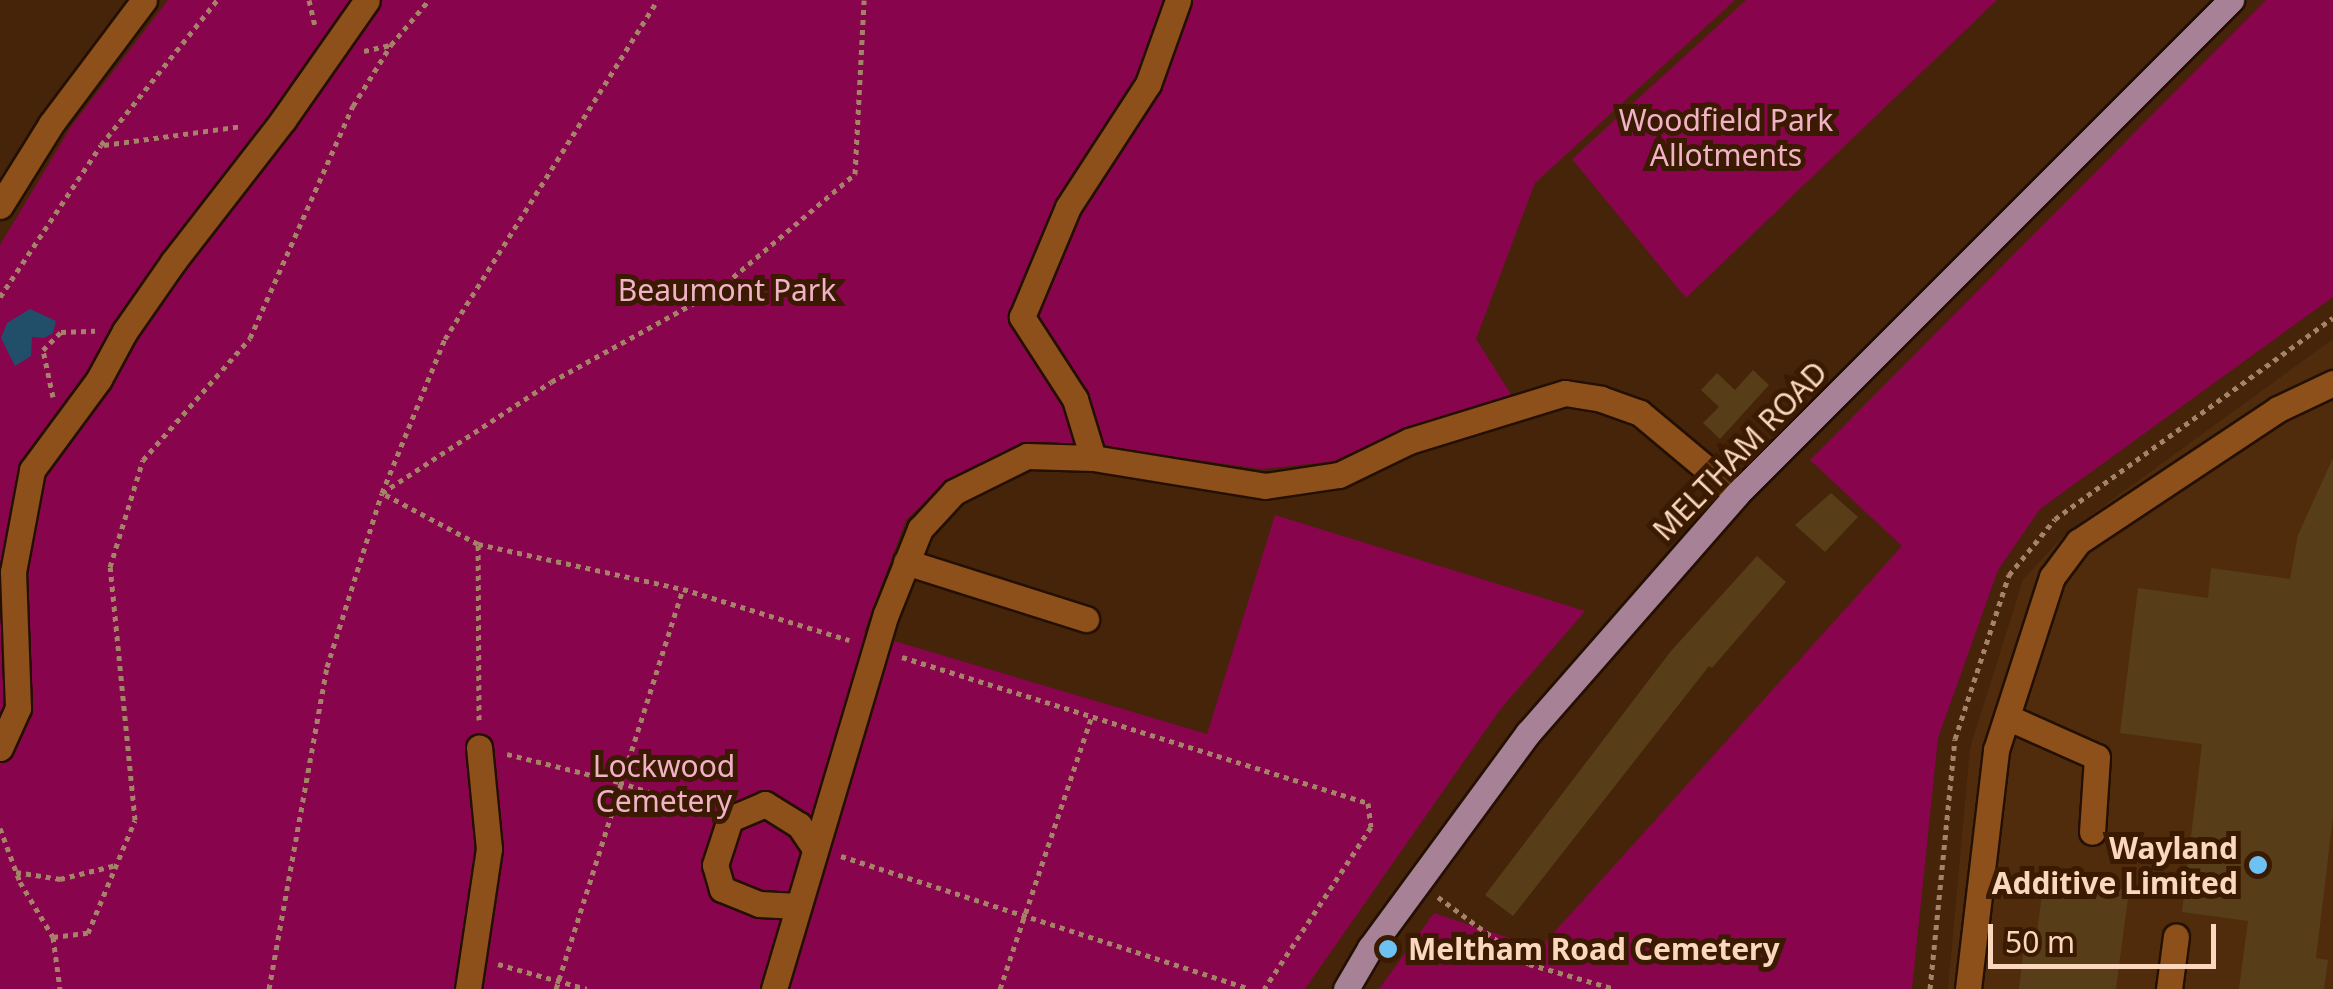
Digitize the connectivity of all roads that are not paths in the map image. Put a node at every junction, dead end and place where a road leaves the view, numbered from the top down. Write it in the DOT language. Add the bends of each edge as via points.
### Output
graph roads {
  1 [pos="144,0"];
  2 [pos="367,0"];
  3 [pos="1178,0"];
  4 [pos="2231,0"];
  5 [pos="0,206"];
  6 [pos="2333,383"];
  7 [pos="1093,458"];
  8 [pos="1738,494"];
  9 [pos="906,562"];
  10 [pos="1086,620"];
  11 [pos="2008,717"];
  12 [pos="480,747"];
  13 [pos="0,748"];
  14 [pos="2092,832"];
  15 [pos="814,847"];
  16 [pos="798,906"];
  17 [pos="2176,936"];
  18 [pos="468,989"];
  19 [pos="774,989"];
  20 [pos="1346,989"];
  21 [pos="1968,989"];
  22 [pos="2169,989"];
  1 -- 5 [label="street" via="50,124"];
  2 -- 13 [label="street" via="32,470 13,572 18,708"];
  3 -- 7 [label="street" via="1148,84 1068,207 1022,317 1075,399"];
  4 -- 8 [label="main road, MELTHAM ROAD"];
  6 -- 11 [label="street" via="2278,409 2078,542 2052,577"];
  7 -- 8 [label="street" via="1265,486 1339,475 1409,441 1565,394 1640,412"];
  7 -- 9 [label="street" via="1027,456 954,492 920,529"];
  8 -- 20 [label="main road, MELTHAM ROAD" via="1528,733"];
  9 -- 10 [label="street"];
  9 -- 15 [label="street"];
  11 -- 14 [label="street" via="2097,758"];
  11 -- 21 [label="street" via="1996,750"];
  12 -- 18 [label="street" via="489,849"];
  15 -- 16 [label="street"];
  15 -- 16 [label="street" via="799,825 765,804 730,819 714,865 722,888 759,904"];
  16 -- 19 [label="street"];
  17 -- 22 [label="street"];
}
